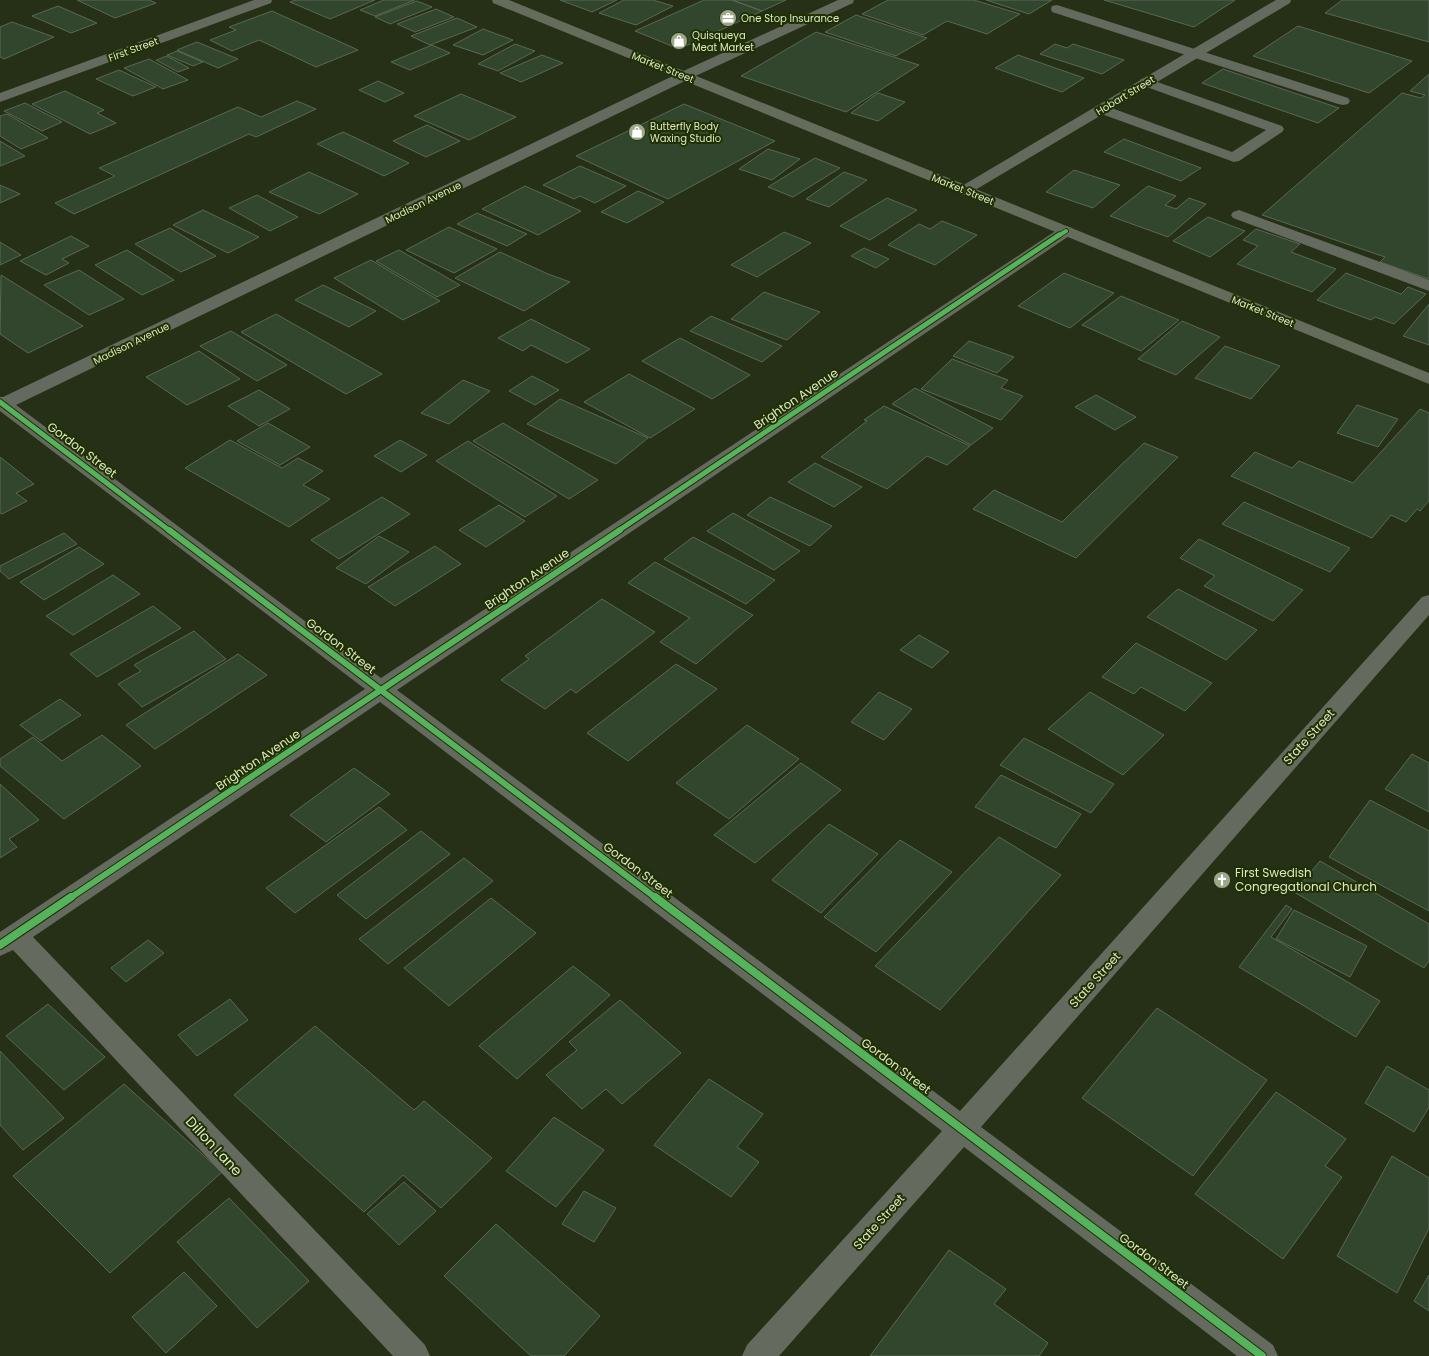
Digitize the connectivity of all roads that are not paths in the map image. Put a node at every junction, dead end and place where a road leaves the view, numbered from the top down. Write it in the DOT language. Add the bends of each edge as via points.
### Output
graph roads {
  1 [pos="266,0"];
  2 [pos="498,0"];
  3 [pos="848,0"];
  4 [pos="1285,0"];
  5 [pos="1057,10"];
  6 [pos="1195,53"];
  7 [pos="684,76"];
  8 [pos="1146,82"];
  9 [pos="0,98"];
  10 [pos="1343,101"];
  11 [pos="1101,109"];
  12 [pos="965,190"];
  13 [pos="1239,215"];
  14 [pos="1066,231"];
  15 [pos="1429,286"];
  16 [pos="1429,379"];
  17 [pos="1,404"];
  18 [pos="1429,602"];
  19 [pos="382,690"];
  20 [pos="7,940"];
  21 [pos="962,1129"];
  22 [pos="414,1356"];
  23 [pos="758,1356"];
  24 [pos="1262,1356"];
  1 -- 9 [label="street, First Street"];
  2 -- 7 [label="street, Market Street"];
  3 -- 7 [label="street, Madison Avenue"];
  4 -- 6 [label="street, Hobart Street"];
  5 -- 6 [label="street"];
  6 -- 8 [label="street, Hobart Street"];
  6 -- 10 [label="street"];
  7 -- 12 [label="street, Market Street"];
  7 -- 17 [label="street, Madison Avenue"];
  8 -- 11 [label="street, Hobart Street"];
  8 -- 11 [label="street" via="1277,129 1234,158"];
  11 -- 12 [label="street, Hobart Street"];
  12 -- 14 [label="street, Market Street"];
  13 -- 15 [label="street"];
  14 -- 16 [label="street, Market Street"];
  14 -- 19 [label="street, Brighton Avenue"];
  17 -- 19 [label="street, Gordon Street"];
  18 -- 21 [label="street, State Street"];
  19 -- 20 [label="street, Brighton Avenue"];
  19 -- 21 [label="street, Gordon Street"];
  20 -- 22 [label="street, Dillon Lane"];
  21 -- 23 [label="street, State Street"];
  21 -- 24 [label="street, Gordon Street"];
}
